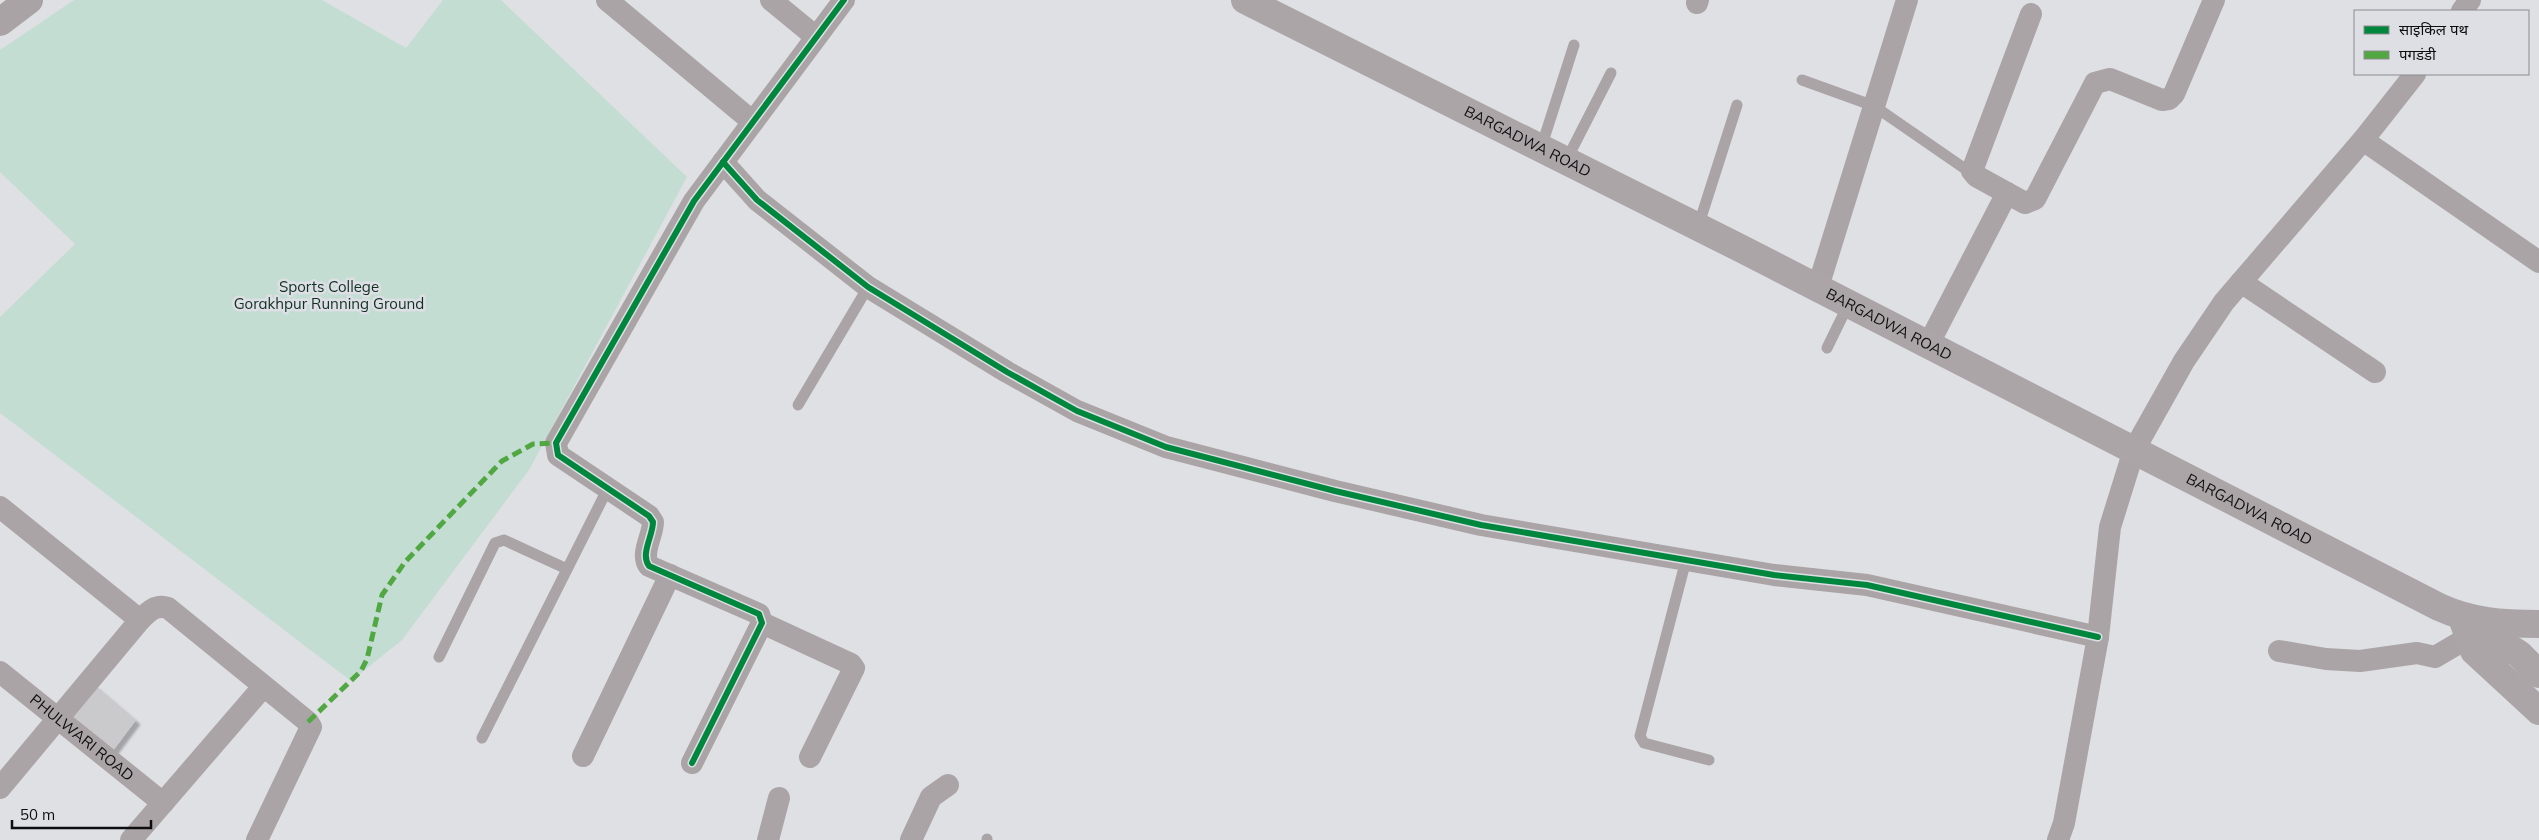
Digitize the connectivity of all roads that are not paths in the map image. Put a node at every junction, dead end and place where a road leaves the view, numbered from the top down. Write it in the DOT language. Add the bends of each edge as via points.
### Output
graph roads {
  1 [pos="29,0"];
  2 [pos="607,0"];
  3 [pos="771,0"];
  4 [pos="844,0"];
  5 [pos="1245,0"];
  6 [pos="1906,0"];
  7 [pos="2214,0"];
  8 [pos="2032,14"];
  9 [pos="0,22"];
  10 [pos="816,37"];
  11 [pos="1574,45"];
  12 [pos="1610,73"];
  13 [pos="2414,75"];
  14 [pos="1802,80"];
  15 [pos="1737,105"];
  16 [pos="1874,106"];
  17 [pos="753,122"];
  18 [pos="2363,140"];
  19 [pos="1541,148"];
  20 [pos="1566,161"];
  21 [pos="723,162"];
  22 [pos="1976,176"];
  23 [pos="2007,193"];
  24 [pos="1698,227"];
  25 [pos="2539,262"];
  26 [pos="2241,282"];
  27 [pos="868,287"];
  28 [pos="1818,288"];
  29 [pos="1849,303"];
  30 [pos="1928,344"];
  31 [pos="1827,348"];
  32 [pos="2375,372"];
  33 [pos="798,404"];
  34 [pos="2134,450"];
  35 [pos="608,488"];
  36 [pos="0,507"];
  37 [pos="1686,560"];
  38 [pos="567,570"];
  39 [pos="670,575"];
  40 [pos="140,620"];
  41 [pos="762,623"];
  42 [pos="2539,624"];
  43 [pos="2466,627"];
  44 [pos="2098,637"];
  45 [pos="2279,651"];
  46 [pos="438,657"];
  47 [pos="0,672"];
  48 [pos="2539,674"];
  49 [pos="263,687"];
  50 [pos="2539,712"];
  51 [pos="56,718"];
  52 [pos="482,738"];
  53 [pos="583,756"];
  54 [pos="810,757"];
  55 [pos="1709,760"];
  56 [pos="692,763"];
  57 [pos="948,785"];
  58 [pos="0,788"];
  59 [pos="780,798"];
  60 [pos="163,803"];
  61 [pos="130,840"];
  62 [pos="258,840"];
  63 [pos="768,840"];
  64 [pos="911,840"];
  65 [pos="2058,840"];
  1 -- 9 [label="street"];
  2 -- 17 [label="street"];
  3 -- 10 [label="street"];
  4 -- 10 [label="street"];
  5 -- 19 [label="main road, BARGADWA ROAD"];
  6 -- 16 [label="street"];
  7 -- 23 [label="street" via="2170,99 2162,100 2110,79 2094,83 2035,199 2025,203"];
  8 -- 22 [label="street" via="1973,165 1972,171"];
  10 -- 17 [label="street"];
  11 -- 19 [label="lane"];
  12 -- 20 [label="lane"];
  13 -- 18 [label="street"];
  14 -- 16 [label="lane"];
  15 -- 24 [label="lane"];
  16 -- 22 [label="lane"];
  16 -- 28 [label="street"];
  17 -- 21 [label="street"];
  18 -- 25 [label="street"];
  18 -- 26 [label="street"];
  19 -- 20 [label="main road, BARGADWA ROAD"];
  20 -- 24 [label="main road, BARGADWA ROAD"];
  21 -- 27 [label="street" via="757,200"];
  21 -- 35 [label="street" via="687,214 556,443 558,455"];
  22 -- 23 [label="street"];
  23 -- 30 [label="street"];
  24 -- 28 [label="main road, BARGADWA ROAD"];
  26 -- 32 [label="street"];
  26 -- 34 [label="street" via="2202,331"];
  27 -- 33 [label="lane"];
  27 -- 37 [label="street" via="1077,411 1166,447 1325,489 1481,525"];
  28 -- 29 [label="main road, BARGADWA ROAD"];
  29 -- 30 [label="main road, BARGADWA ROAD"];
  29 -- 31 [label="lane"];
  30 -- 34 [label="main road, BARGADWA ROAD"];
  34 -- 43 [label="main road, BARGADWA ROAD"];
  34 -- 44 [label="street" via="2110,527"];
  35 -- 38 [label="lane"];
  35 -- 39 [label="street" via="649,516 653,522 646,561 649,566"];
  36 -- 40 [label="street"];
  37 -- 44 [label="street" via="1774,575 1867,585"];
  37 -- 55 [label="lane" via="1640,736 1644,744"];
  38 -- 46 [label="lane" via="504,540 495,543"];
  38 -- 52 [label="lane"];
  39 -- 41 [label="street" via="760,614"];
  39 -- 53 [label="street"];
  40 -- 49 [label="street" via="157,607 168,608"];
  40 -- 51 [label="street"];
  41 -- 54 [label="street" via="854,668"];
  41 -- 56 [label="street"];
  42 -- 43 [label="main road, BARGADWA ROAD"];
  43 -- 45 [label="street" via="2436,657 2417,653 2360,661"];
  43 -- 48 [label="main road" via="2519,654"];
  43 -- 50 [label="main road" via="2474,651"];
  44 -- 65 [label="street"];
  47 -- 51 [label="street, PHULWARI ROAD"];
  49 -- 60 [label="street"];
  49 -- 62 [label="street" via="311,727"];
  51 -- 58 [label="street"];
  51 -- 60 [label="street, PHULWARI ROAD"];
  57 -- 64 [label="street" via="931,797"];
  59 -- 63 [label="street"];
  60 -- 61 [label="street"];
}
